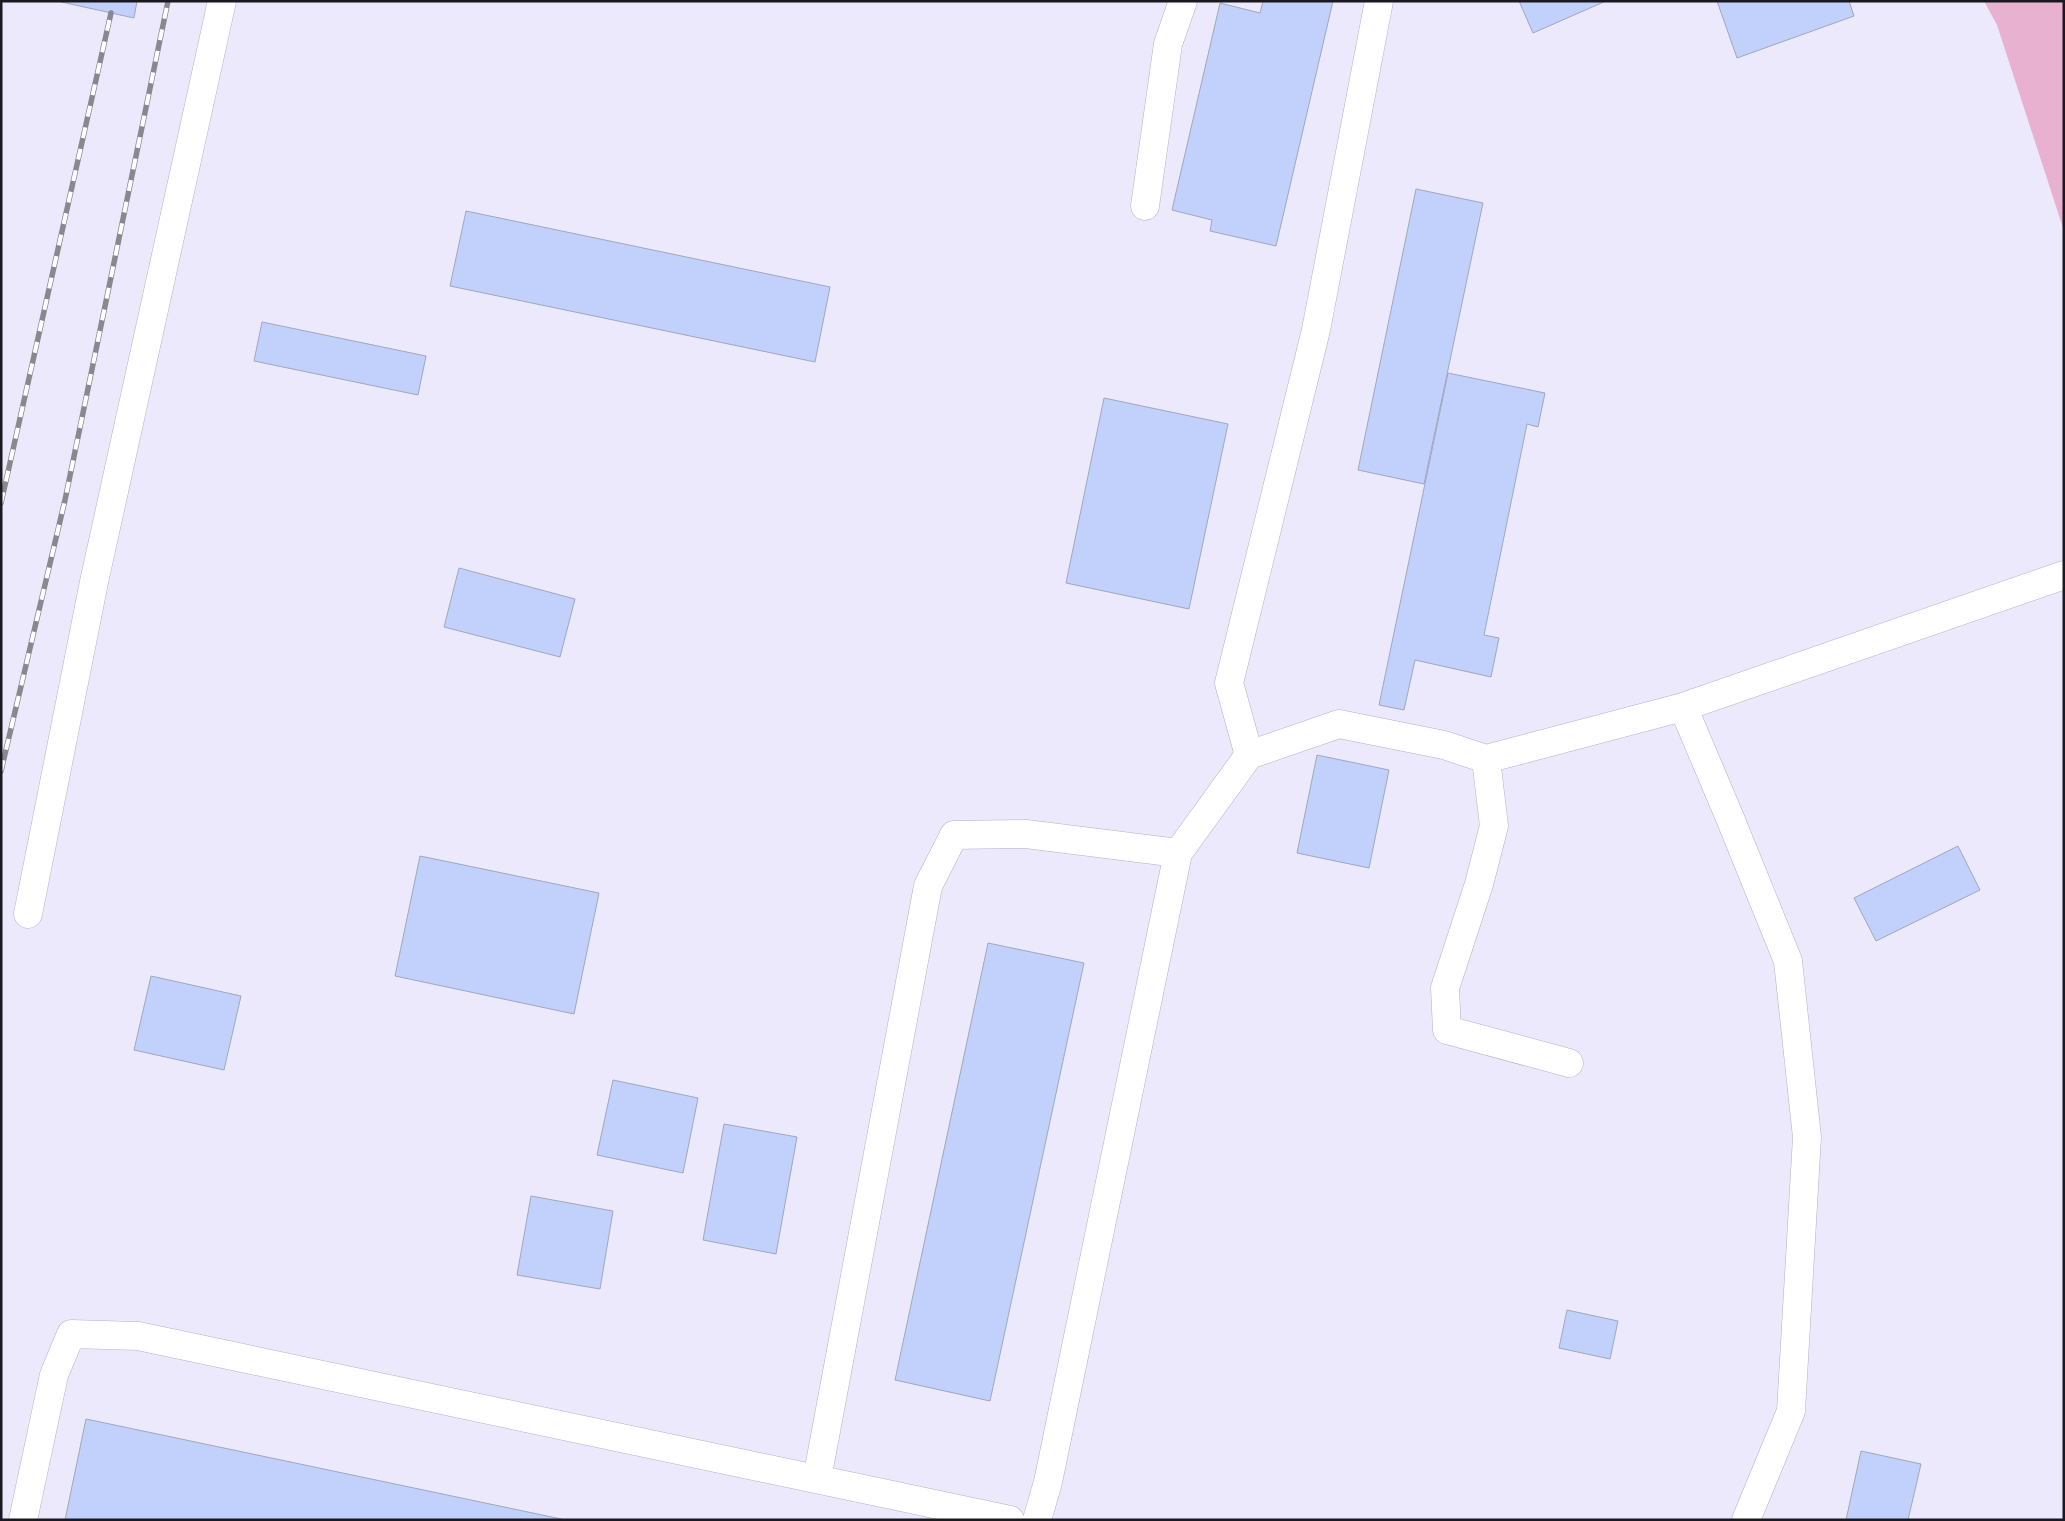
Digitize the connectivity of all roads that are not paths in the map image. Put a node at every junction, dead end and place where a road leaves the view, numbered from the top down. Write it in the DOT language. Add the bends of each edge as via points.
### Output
graph roads {
  1 [pos="222,1"];
  2 [pos="1183,1"];
  3 [pos="1379,1"];
  4 [pos="1145,206"];
  5 [pos="2064,575"];
  6 [pos="1683,707"];
  7 [pos="1249,754"];
  8 [pos="1486,759"];
  9 [pos="1178,852"];
  10 [pos="28,914"];
  11 [pos="1569,1063"];
  12 [pos="816,1479"];
  13 [pos="22,1520"];
  14 [pos="1010,1520"];
  15 [pos="1037,1520"];
  16 [pos="1746,1520"];
  1 -- 10 [label="lane" via="94,582"];
  2 -- 4 [label="lane" via="1168,44"];
  3 -- 7 [label="lane" via="1316,330 1229,683"];
  5 -- 6 [label="lane"];
  6 -- 8 [label="lane"];
  6 -- 16 [label="lane" via="1788,961 1807,1137 1791,1410"];
  7 -- 8 [label="lane" via="1339,724 1444,745"];
  7 -- 9 [label="lane"];
  8 -- 11 [label="lane" via="1494,826 1445,988 1447,1030"];
  9 -- 12 [label="lane" via="1026,834 954,835 928,886"];
  9 -- 15 [label="lane" via="1048,1482"];
  12 -- 13 [label="lane" via="138,1336 71,1334 54,1375"];
  12 -- 14 [label="lane"];
}
